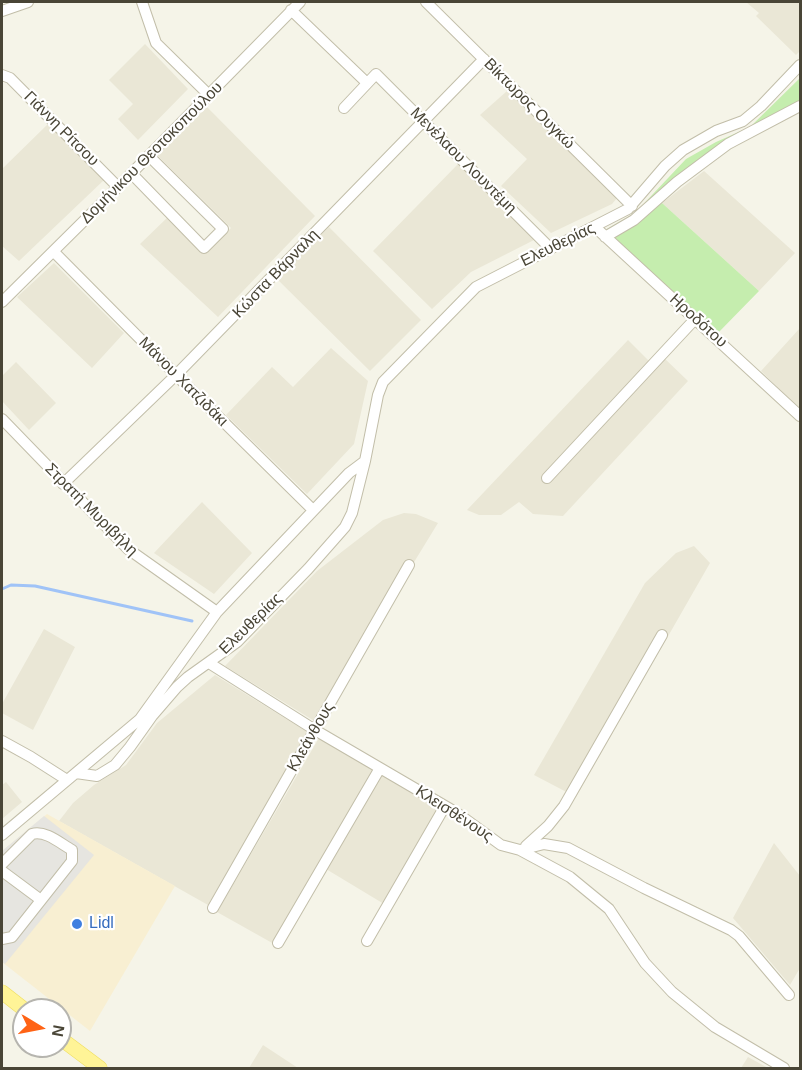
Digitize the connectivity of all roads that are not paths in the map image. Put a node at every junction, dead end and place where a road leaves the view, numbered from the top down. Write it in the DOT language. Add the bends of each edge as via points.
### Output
graph roads {
  1 [pos="28,2"];
  2 [pos="142,2"];
  3 [pos="300,2"];
  4 [pos="426,2"];
  5 [pos="291,10"];
  6 [pos="2,11"];
  7 [pos="484,59"];
  8 [pos="801,65"];
  9 [pos="2,75"];
  10 [pos="367,83"];
  11 [pos="209,95"];
  12 [pos="801,106"];
  13 [pos="344,108"];
  14 [pos="424,120"];
  15 [pos="149,156"];
  16 [pos="132,174"];
  17 [pos="118,188"];
  18 [pos="632,206"];
  19 [pos="595,227"];
  20 [pos="605,237"];
  21 [pos="550,248"];
  22 [pos="54,252"];
  23 [pos="2,302"];
  24 [pos="696,318"];
  25 [pos="176,375"];
  26 [pos="801,416"];
  27 [pos="2,419"];
  28 [pos="365,461"];
  29 [pos="547,478"];
  30 [pos="63,484"];
  31 [pos="313,510"];
  32 [pos="409,565"];
  33 [pos="217,612"];
  34 [pos="662,635"];
  35 [pos="209,663"];
  36 [pos="317,727"];
  37 [pos="2,741"];
  38 [pos="380,768"];
  39 [pos="71,777"];
  40 [pos="445,806"];
  41 [pos="2,835"];
  42 [pos="522,849"];
  43 [pos="2,864"];
  44 [pos="2,871"];
  45 [pos="41,900"];
  46 [pos="213,908"];
  47 [pos="2,939"];
  48 [pos="367,941"];
  49 [pos="278,944"];
  50 [pos="789,995"];
  51 [pos="72,1047"];
  52 [pos="100,1068"];
  53 [pos="784,1068"];
  1 -- 6 [label="street"];
  2 -- 11 [label="street" via="156,43"];
  3 -- 5 [label="street, Δομήνικου Θεοτοκοπούλου"];
  4 -- 7 [label="street, Βίκτωρος Ουγκώ"];
  5 -- 10 [label="street"];
  5 -- 11 [label="street, Δομήνικου Θεοτοκοπούλου"];
  7 -- 14 [label="street, Κώστα Βάρναλη"];
  7 -- 18 [label="street, Βίκτωρος Ουγκώ"];
  8 -- 18 [label="street, Ελευθερίας" via="743,121 683,150"];
  9 -- 17 [label="street, Γιάννη Ρίτσου" via="10,78"];
  10 -- 13 [label="street"];
  10 -- 14 [label="street, Μενέλαου Λουντέμη" via="376,74"];
  11 -- 15 [label="street, Δομήνικου Θεοτοκοπούλου"];
  12 -- 20 [label="street" via="728,144 634,220"];
  14 -- 21 [label="street, Μενέλαου Λουντέμη"];
  14 -- 25 [label="street, Κώστα Βάρναλη"];
  15 -- 16 [label="street, Δομήνικου Θεοτοκοπούλου"];
  15 -- 16 [label="street" via="223,229 204,248"];
  16 -- 17 [label="street, Δομήνικου Θεοτοκοπούλου"];
  17 -- 22 [label="street, Δομήνικου Θεοτοκοπούλου"];
  18 -- 19 [label="street, Ελευθερίας"];
  19 -- 20 [label="street, Ηροδότου"];
  19 -- 21 [label="street, Ελευθερίας"];
  20 -- 24 [label="street, Ηροδότου"];
  21 -- 28 [label="street, Ελευθερίας" via="476,287 387,377 378,395"];
  22 -- 23 [label="street, Δομήνικου Θεοτοκοπούλου"];
  22 -- 25 [label="street, Μάνου Χατζιδάκι"];
  24 -- 26 [label="street, Ηροδότου"];
  24 -- 29 [label="street"];
  25 -- 30 [label="street, Κώστα Βάρναλη"];
  25 -- 31 [label="street, Μάνου Χατζιδάκι"];
  27 -- 30 [label="street, Στρατή Μυριβήλη"];
  28 -- 31 [label="street, Ελευθερίας"];
  28 -- 35 [label="street, Ελευθερίας" via="345,527 248,631"];
  30 -- 33 [label="street, Στρατή Μυριβήλη" via="128,549"];
  31 -- 33 [label="street, Ελευθερίας"];
  32 -- 36 [label="street, Κλεάνθους"];
  33 -- 39 [label="street, Ελευθερίας" via="140,719"];
  34 -- 42 [label="street" via="556,818"];
  35 -- 36 [label="street, Κλεισθένους"];
  35 -- 39 [label="street, Ελευθερίας" via="177,687 110,769 97,776"];
  36 -- 38 [label="street, Κλεισθένους"];
  36 -- 46 [label="street, Κλεάνθους"];
  37 -- 39 [label="street"];
  38 -- 40 [label="street, Κλεισθένους"];
  38 -- 49 [label="street"];
  39 -- 41 [label="street, Ελευθερίας"];
  40 -- 42 [label="street, Κλεισθένους" via="501,845"];
  40 -- 48 [label="street"];
  42 -- 50 [label="street, Κλεισθένους" via="544,844 568,848 731,930"];
  42 -- 53 [label="street" via="570,877 609,909 645,963 672,992 715,1027"];
  43 -- 45 [label="street" via="38,832 72,850 72,861"];
  44 -- 45 [label="street"];
  45 -- 47 [label="street" via="12,937"];
  51 -- 52 [label="main road"];
}
